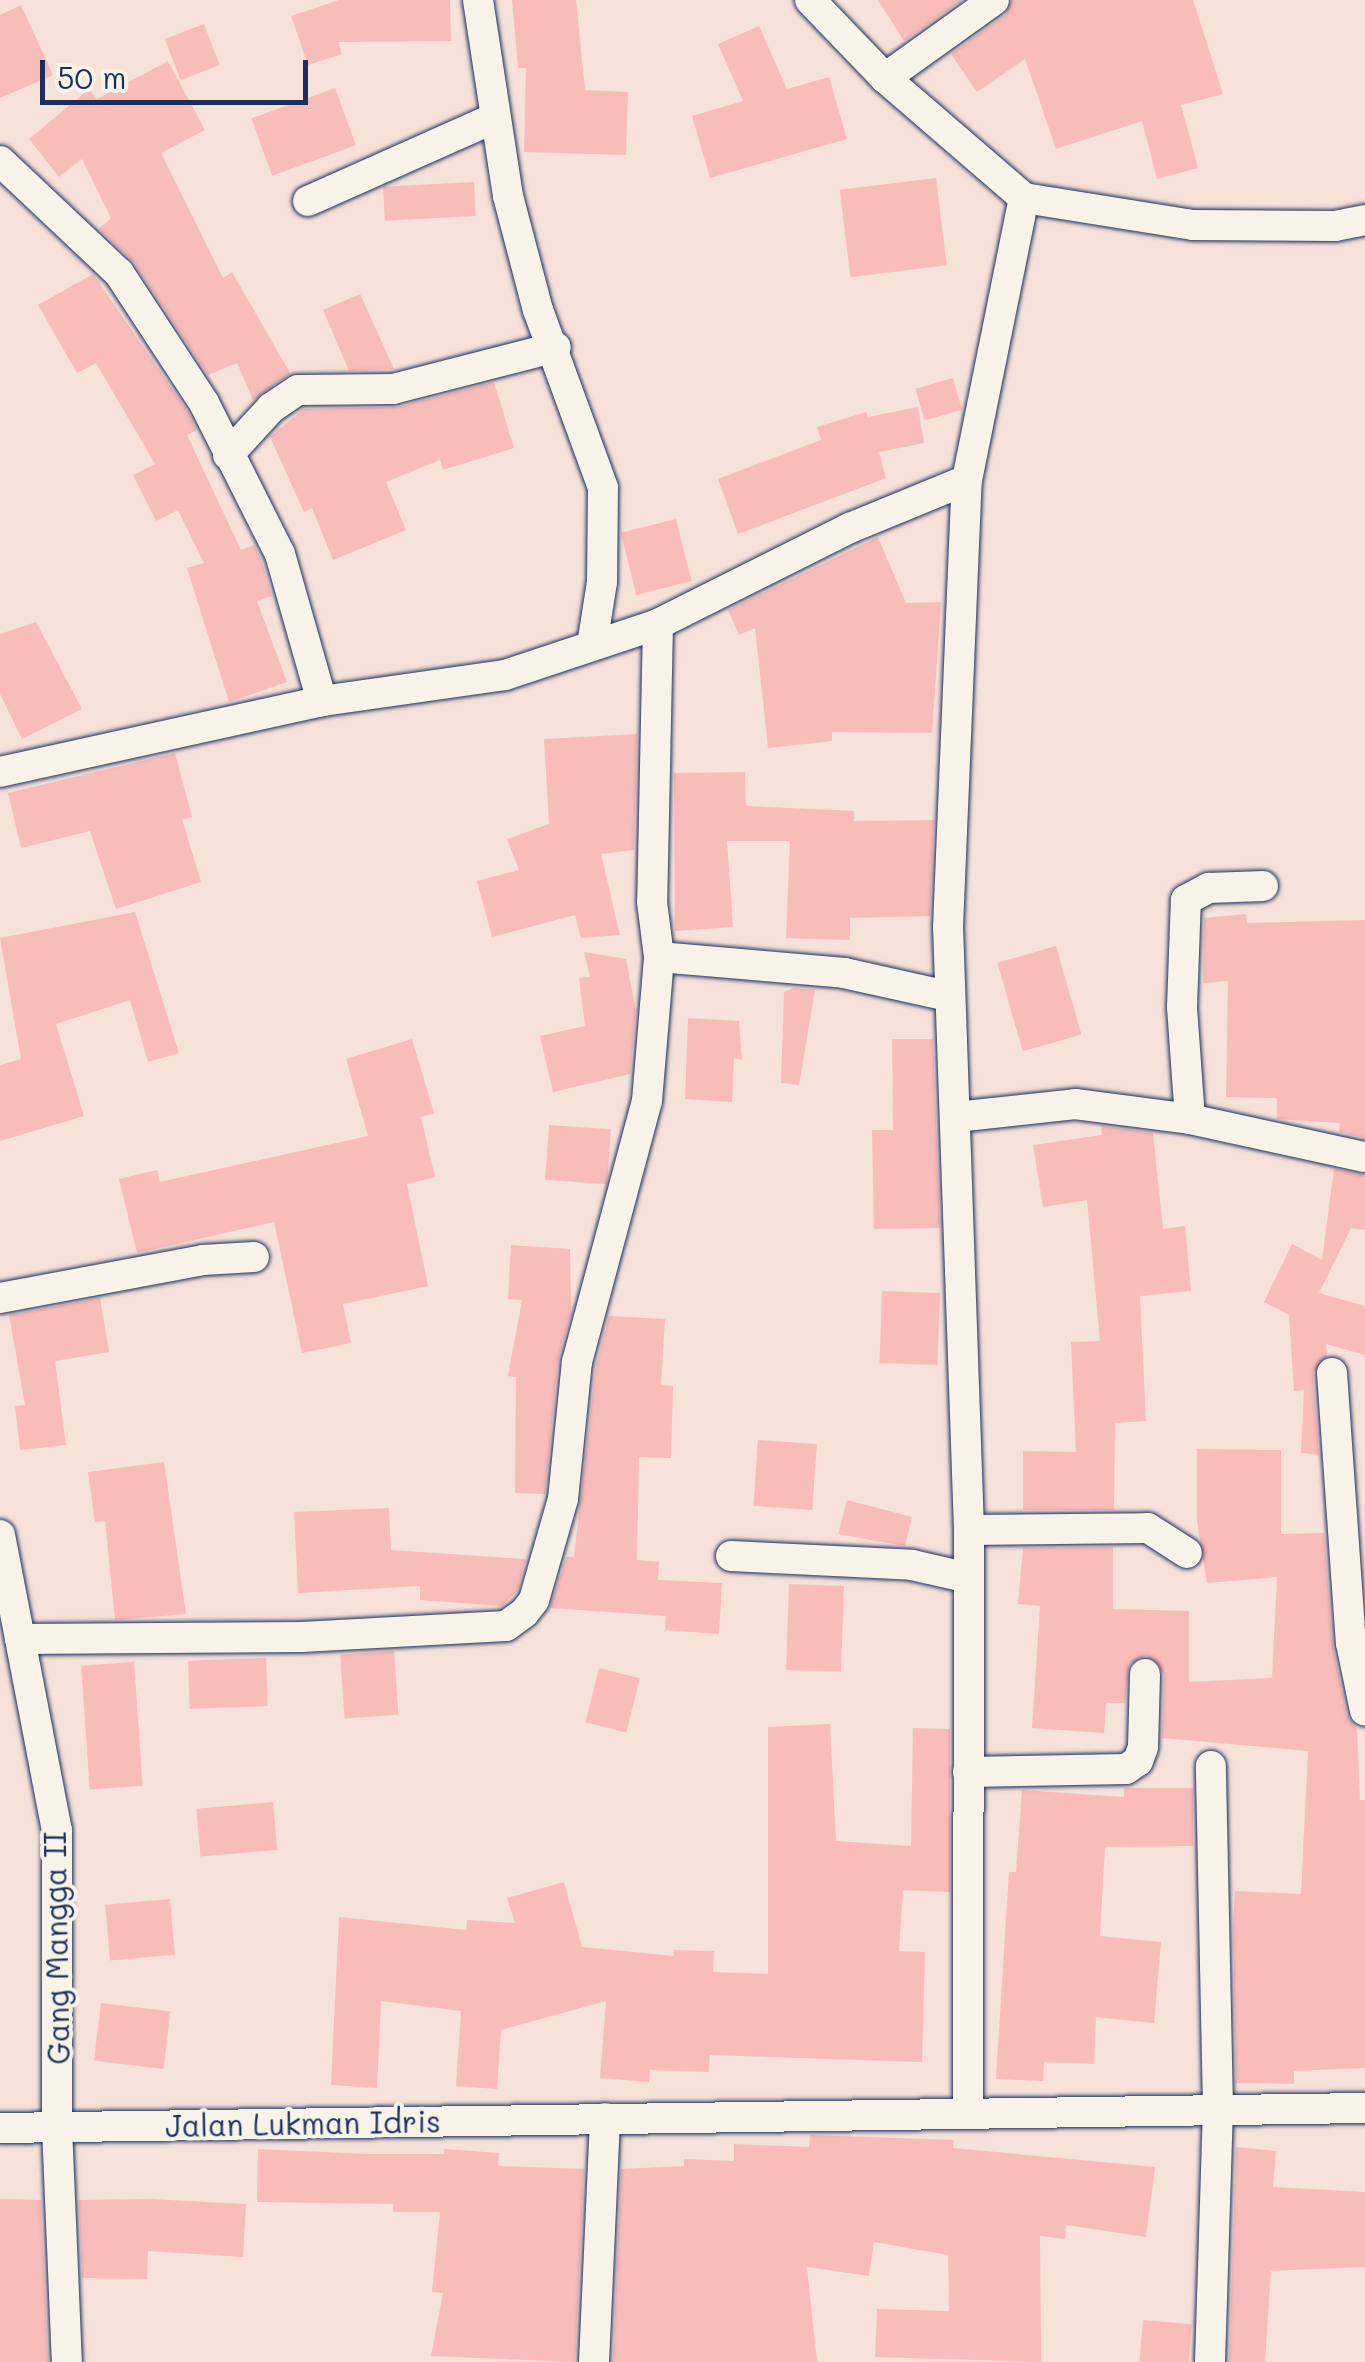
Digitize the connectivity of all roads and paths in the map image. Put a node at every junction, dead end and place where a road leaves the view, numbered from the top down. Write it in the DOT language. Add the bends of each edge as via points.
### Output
graph roads {
  1 [pos="478,0"];
  2 [pos="810,0"];
  3 [pos="994,0"];
  4 [pos="885,78"];
  5 [pos="494,118"];
  6 [pos="0,162"];
  7 [pos="1024,198"];
  8 [pos="308,201"];
  9 [pos="1365,220"];
  10 [pos="556,347"];
  11 [pos="228,455"];
  12 [pos="968,480"];
  13 [pos="658,624"];
  14 [pos="592,644"];
  15 [pos="322,702"];
  16 [pos="0,772"];
  17 [pos="1264,886"];
  18 [pos="659,956"];
  19 [pos="948,996"];
  20 [pos="956,1117"];
  21 [pos="1190,1119"];
  22 [pos="1365,1157"];
  23 [pos="254,1257"];
  24 [pos="0,1298"];
  25 [pos="1332,1373"];
  26 [pos="968,1530"];
  27 [pos="0,1536"];
  28 [pos="1187,1553"];
  29 [pos="731,1556"];
  30 [pos="969,1578"];
  31 [pos="20,1638"];
  32 [pos="1146,1674"];
  33 [pos="1365,1711"];
  34 [pos="1211,1766"];
  35 [pos="968,1772"];
  36 [pos="1218,2108"];
  37 [pos="1365,2108"];
  38 [pos="968,2110"];
  39 [pos="606,2118"];
  40 [pos="57,2127"];
  41 [pos="0,2128"];
  42 [pos="67,2362"];
  43 [pos="594,2362"];
  44 [pos="1210,2362"];
  1 -- 5 [label="street"];
  2 -- 4 [label="street"];
  3 -- 4 [label="street"];
  4 -- 7 [label="street"];
  5 -- 8 [label="street"];
  5 -- 10 [label="street" via="538,310"];
  6 -- 11 [label="street" via="119,273 204,402"];
  7 -- 9 [label="street" via="1192,226"];
  7 -- 12 [label="street"];
  10 -- 11 [label="street" via="394,388 298,390 270,408"];
  10 -- 14 [label="street" via="603,488 602,582"];
  11 -- 15 [label="street" via="280,554"];
  12 -- 13 [label="street" via="850,528"];
  12 -- 19 [label="street"];
  13 -- 14 [label="street"];
  13 -- 18 [label="street" via="652,902"];
  14 -- 15 [label="street" via="505,675"];
  15 -- 16 [label="street"];
  17 -- 21 [label="street" via="1209,888 1186,900 1182,1007"];
  18 -- 19 [label="street" via="826,970"];
  18 -- 31 [label="street" via="646,1101 577,1362 562,1498 534,1600 524,1613 506,1626 320,1636"];
  19 -- 20 [label="street"];
  20 -- 21 [label="street" via="1075,1104"];
  20 -- 26 [label="street"];
  21 -- 22 [label="street"];
  23 -- 24 [label="street" via="203,1260"];
  25 -- 33 [label="street" via="1352,1643"];
  26 -- 28 [label="street" via="1148,1528"];
  26 -- 30 [label="street"];
  27 -- 31 [label="street, Gang Mangga II"];
  29 -- 30 [label="street" via="912,1565"];
  30 -- 35 [label="street"];
  31 -- 40 [label="street, Gang Mangga II" via="57,1830"];
  32 -- 35 [label="street" via="1143,1747 1126,1769"];
  34 -- 36 [label="street"];
  35 -- 38 [label="street"];
  36 -- 37 [label="street, Jalan Lukman Idris"];
  36 -- 38 [label="street, Jalan Lukman Idris"];
  36 -- 44 [label="street"];
  38 -- 39 [label="street, Jalan Lukman Idris"];
  39 -- 40 [label="street, Jalan Lukman Idris"];
  39 -- 43 [label="street"];
  40 -- 41 [label="street, Jalan Lukman Idris"];
  40 -- 42 [label="street, Gang Mangga II"];
}
